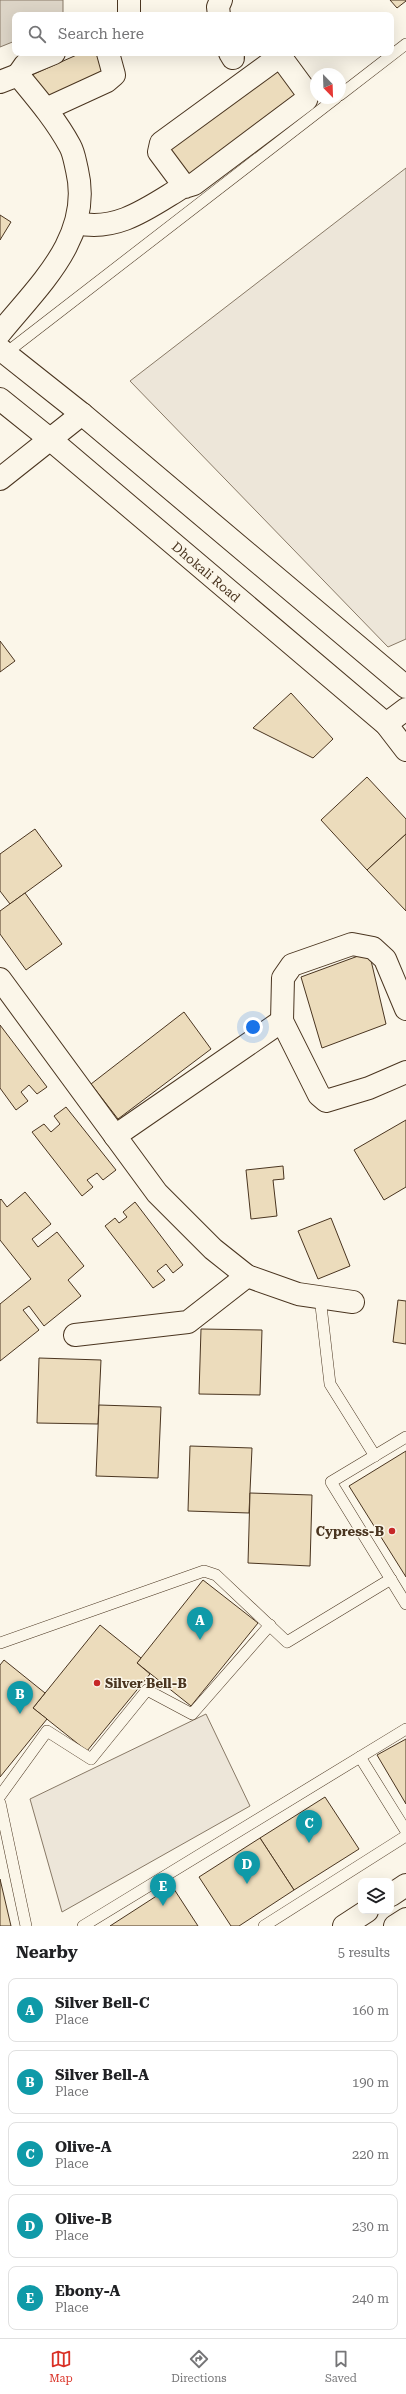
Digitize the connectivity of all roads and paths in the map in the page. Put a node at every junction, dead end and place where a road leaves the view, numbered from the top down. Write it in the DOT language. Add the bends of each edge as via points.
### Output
graph roads {
  1 [pos="129,0"];
  2 [pos="221,0"];
  3 [pos="129,12"];
  4 [pos="219,12"];
  5 [pos="406,44"];
  6 [pos="394,53"];
  7 [pos="47,56"];
  8 [pos="109,56"];
  9 [pos="390,56"];
  10 [pos="9,79"];
  11 [pos="346,90"];
  12 [pos="328,104"];
  13 [pos="46,109"];
  14 [pos="185,187"];
  15 [pos="77,223"];
  16 [pos="2,345"];
  17 [pos="0,399"];
  18 [pos="82,414"];
  19 [pos="51,440"];
  20 [pos="0,479"];
  21 [pos="406,687"];
  22 [pos="406,709"];
  23 [pos="386,724"];
  24 [pos="406,750"];
  25 [pos="0,979"];
  26 [pos="406,1009"];
  27 [pos="282,1021"];
  28 [pos="406,1072"];
  29 [pos="115,1136"];
  30 [pos="247,1276"];
  31 [pos="320,1297"];
  32 [pos="353,1302"];
  33 [pos="75,1336"];
  34 [pos="406,1437"];
  35 [pos="375,1456"];
  36 [pos="391,1579"];
  37 [pos="406,1604"];
  38 [pos="270,1625"];
  39 [pos="0,1643"];
  40 [pos="406,1729"];
  41 [pos="360,1757"];
  42 [pos="0,1796"];
  43 [pos="0,1803"];
  44 [pos="406,1831"];
  45 [pos="406,1836"];
  46 [pos="362,1914"];
  47 [pos="406,1919"];
  48 [pos="26,1926"];
  49 [pos="83,1926"];
  50 [pos="264,1926"];
  51 [pos="344,1926"];
  52 [pos="395,1926"];
  1 -- 3 [label="street"];
  2 -- 4 [label="street"];
  5 -- 6 [label="lane"];
  7 -- 10 [label="street" via="25,65"];
  8 -- 13 [label="street" via="114,75 107,81"];
  9 -- 11 [label="lane"];
  10 -- 13 [label="street"];
  12 -- 16 [label="lane"];
  13 -- 15 [label="street" via="71,148 80,184"];
  14 -- 14 [label="street" via="194,184 306,100 308,94 283,60 276,59 161,143 159,152"];
  14 -- 15 [label="street" via="134,216 110,224"];
  15 -- 16 [label="street" via="63,255"];
  16 -- 18 [label="street"];
  17 -- 19 [label="street, Dhokali Road"];
  18 -- 19 [label="street"];
  18 -- 21 [label="street"];
  19 -- 20 [label="street"];
  19 -- 23 [label="street, Dhokali Road"];
  22 -- 23 [label="street"];
  23 -- 24 [label="street, Dhokali Road"];
  25 -- 29 [label="street"];
  26 -- 27 [label="street" via="385,959 373,948 352,944 292,965 283,978"];
  27 -- 28 [label="street" via="319,1095 326,1101 363,1090"];
  27 -- 29 [label="street"];
  29 -- 30 [label="street" via="157,1193 213,1249"];
  30 -- 31 [label="street" via="298,1294"];
  30 -- 33 [label="street" via="188,1322"];
  31 -- 32 [label="street"];
  31 -- 35 [label="lane" via="330,1384"];
  34 -- 35 [label="lane"];
  35 -- 36 [label="lane" via="331,1482"];
  36 -- 37 [label="lane"];
  36 -- 38 [label="lane" via="287,1642"];
  38 -- 39 [label="lane" via="216,1575 204,1571"];
  38 -- 42 [label="lane" via="192,1714 148,1690 91,1759 47,1731"];
  40 -- 41 [label="lane"];
  41 -- 44 [label="lane"];
  41 -- 49 [label="lane"];
  43 -- 48 [label="lane"];
  45 -- 50 [label="lane"];
  46 -- 51 [label="street"];
  47 -- 52 [label="street"];
}
